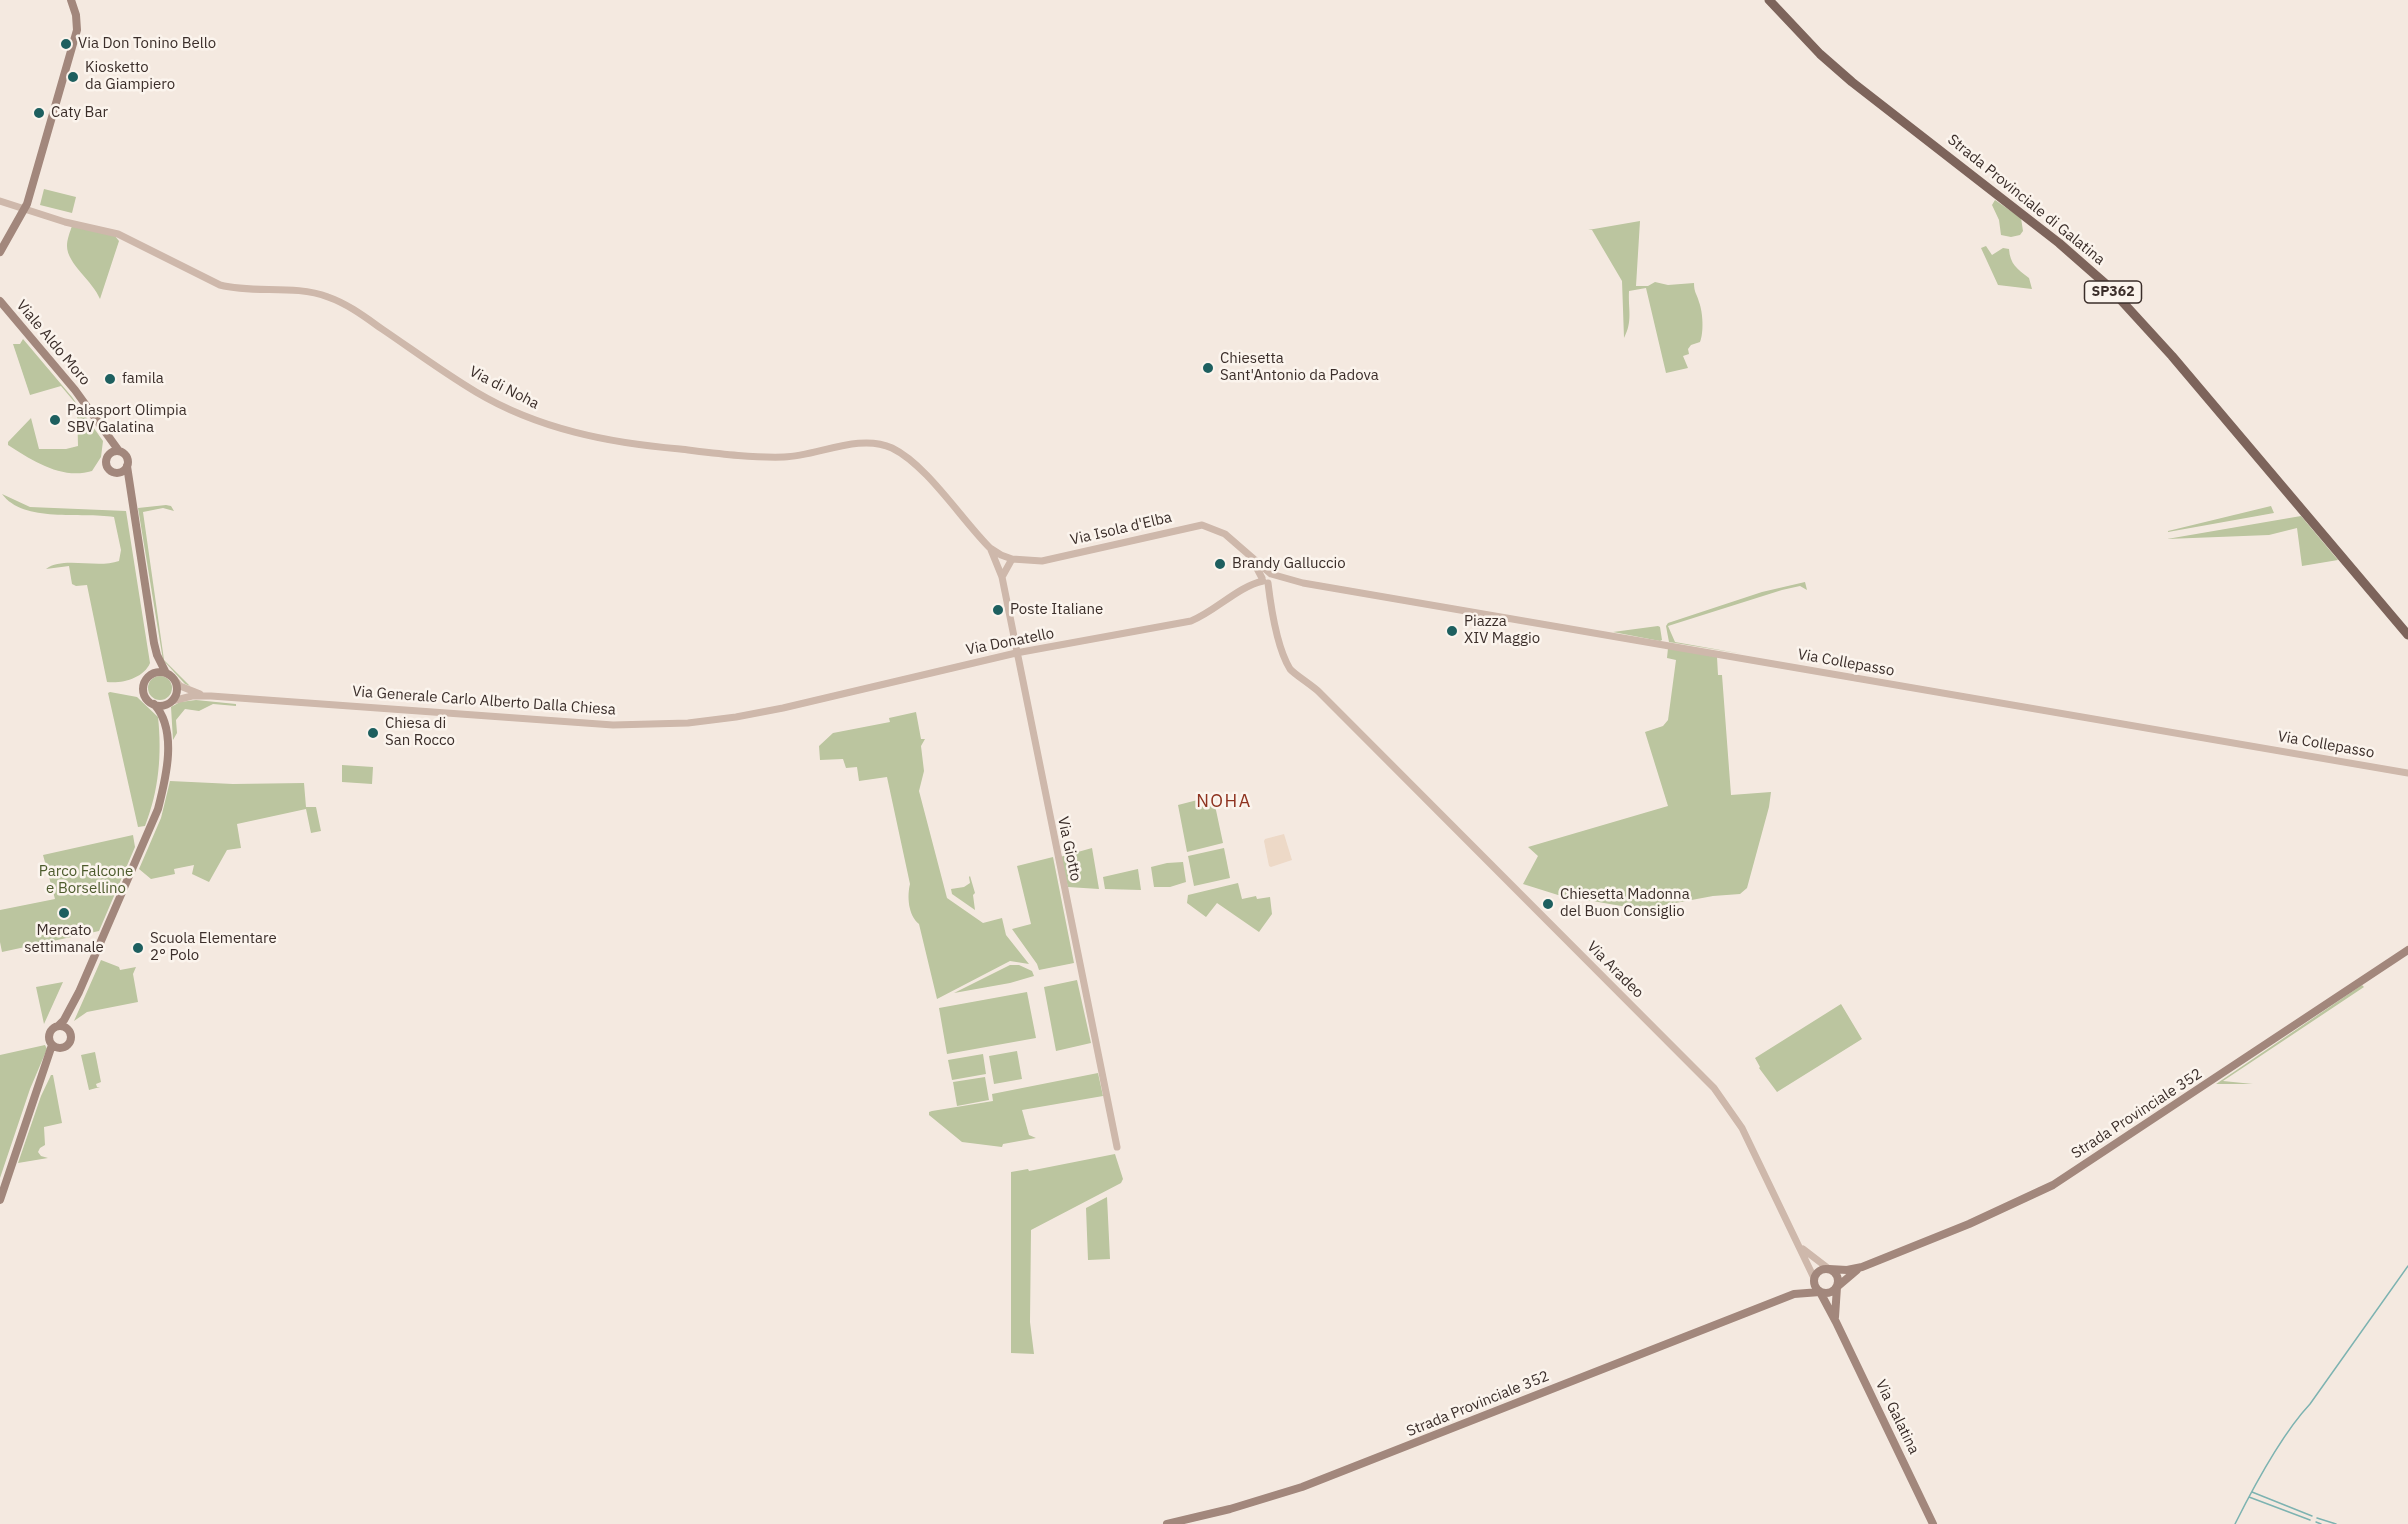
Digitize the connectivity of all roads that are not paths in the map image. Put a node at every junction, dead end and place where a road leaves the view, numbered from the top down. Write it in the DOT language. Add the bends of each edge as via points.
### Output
graph roads {
  1 [pos="71,0"];
  2 [pos="1768,0"];
  3 [pos="0,201"];
  4 [pos="25,210"];
  5 [pos="0,252"];
  6 [pos="0,302"];
  7 [pos="104,431"];
  8 [pos="119,451"];
  9 [pos="107,456"];
  10 [pos="127,466"];
  11 [pos="118,473"];
  12 [pos="129,487"];
  13 [pos="990,548"];
  14 [pos="1012,559"];
  15 [pos="1002,577"];
  16 [pos="1267,579"];
  17 [pos="2408,635"];
  18 [pos="154,643"];
  19 [pos="1016,653"];
  20 [pos="166,673"];
  21 [pos="151,675"];
  22 [pos="175,680"];
  23 [pos="211,696"];
  24 [pos="169,702"];
  25 [pos="153,704"];
  26 [pos="755,714"];
  27 [pos="166,734"];
  28 [pos="2408,773"];
  29 [pos="2408,950"];
  30 [pos="79,992"];
  31 [pos="58,1026"];
  32 [pos="68,1030"];
  33 [pos="57,1046"];
  34 [pos="1117,1147"];
  35 [pos="0,1200"];
  36 [pos="1800,1245"];
  37 [pos="1862,1267"];
  38 [pos="1829,1269"];
  39 [pos="1814,1278"];
  40 [pos="1837,1287"];
  41 [pos="1820,1292"];
  42 [pos="1794,1294"];
  43 [pos="1836,1322"];
  44 [pos="1167,1524"];
  45 [pos="1933,1524"];
  1 -- 4 [label="main road" via="77,30"];
  2 -- 17 [label="main road, Strada Provinciale di Galatina / SP362" via="1852,82 2059,243 2108,286"];
  3 -- 4 [label="street, Via di Noha"];
  4 -- 5 [label="main road"];
  4 -- 13 [label="street, Via di Noha" via="118,234 220,285 325,296 355,310 475,392 573,433 669,448 784,457 855,444 891,448 919,468"];
  6 -- 7 [label="main road, Viale Aldo Moro" via="75,390"];
  7 -- 8 [label="main road, Viale Aldo Moro"];
  7 -- 9 [label="main road, Viale Aldo Moro"];
  8 -- 9 [label="main road"];
  8 -- 10 [label="main road, Viale Aldo Moro" via="126,456"];
  9 -- 11 [label="main road, Viale Aldo Moro" via="108,469"];
  10 -- 11 [label="main road"];
  10 -- 12 [label="main road, Viale Aldo Moro"];
  11 -- 12 [label="main road, Viale Aldo Moro"];
  12 -- 18 [label="main road, Viale Aldo Moro"];
  13 -- 14 [label="street, Via Isola d'Elba"];
  13 -- 15 [label="street, Via Giotto"];
  14 -- 15 [label="street"];
  14 -- 16 [label="street, Via Isola d'Elba" via="1042,561 1202,525 1225,534 1250,556"];
  15 -- 19 [label="street, Via Giotto"];
  16 -- 19 [label="street, Via Donatello" via="1191,621"];
  16 -- 28 [label="street, Via Collepasso" via="1281,578"];
  16 -- 36 [label="street, Via Aradeo" via="1278,636 1291,671 1319,692 1714,1088 1742,1128"];
  18 -- 20 [label="main road, Viale Aldo Moro"];
  18 -- 21 [label="main road, Viale Aldo Moro"];
  19 -- 26 [label="street, Via Donatello"];
  19 -- 34 [label="street, Via Giotto"];
  20 -- 21 [label="main road"];
  20 -- 22 [label="main road, Viale Aldo Moro"];
  21 -- 25 [label="main road, Viale Aldo Moro" via="143,691"];
  22 -- 23 [label="street" via="185,688"];
  22 -- 24 [label="main road, Viale Aldo Moro" via="176,693"];
  23 -- 24 [label="street"];
  23 -- 26 [label="street, Via Generale Carlo Alberto Dalla Chiesa" via="613,725 688,723"];
  24 -- 25 [label="main road"];
  24 -- 27 [label="main road, Viale Aldo Moro"];
  25 -- 27 [label="main road, Viale Aldo Moro" via="162,714"];
  27 -- 30 [label="main road, Viale Aldo Moro" via="166,771 153,823"];
  29 -- 37 [label="main road, Strada Provinciale 352" via="2053,1185"];
  30 -- 31 [label="main road, Viale Aldo Moro"];
  30 -- 32 [label="main road, Viale Aldo Moro"];
  31 -- 32 [label="main road"];
  31 -- 33 [label="main road, Viale Aldo Moro" via="50,1034"];
  32 -- 33 [label="main road, Viale Aldo Moro" via="70,1042"];
  33 -- 35 [label="main road, Viale Aldo Moro" via="40,1081"];
  36 -- 38 [label="street, Via Aradeo"];
  36 -- 39 [label="street, Via Aradeo"];
  37 -- 38 [label="main road, Strada Provinciale 352"];
  37 -- 40 [label="main road, Strada Provinciale 352"];
  38 -- 39 [label="main road" via="1821,1270"];
  38 -- 40 [label="main road" via="1837,1276"];
  39 -- 41 [label="main road"];
  39 -- 42 [label="main road, Strada Provinciale 352"];
  40 -- 41 [label="main road" via="1829,1293"];
  40 -- 43 [label="main road, Via Galatina"];
  41 -- 42 [label="main road, Strada Provinciale 352"];
  41 -- 43 [label="main road, Via Galatina"];
  42 -- 44 [label="main road, Strada Provinciale 352" via="1302,1487"];
  43 -- 45 [label="main road, Via Galatina"];
}
